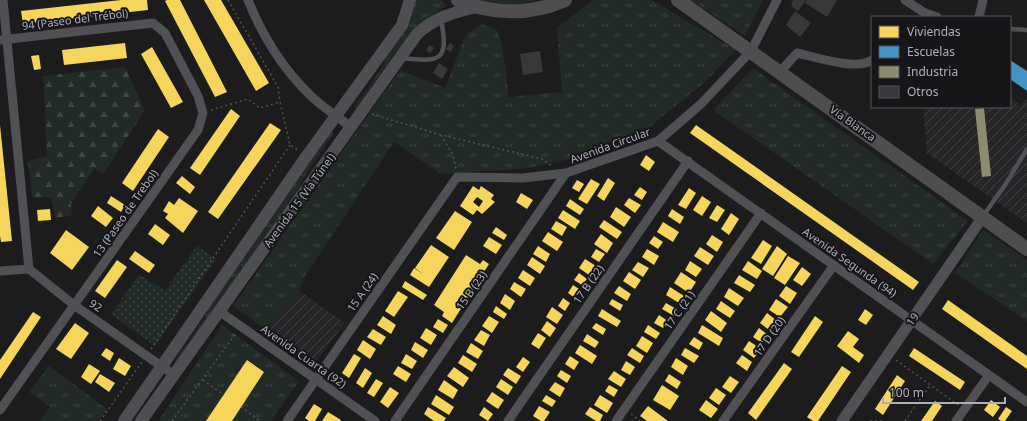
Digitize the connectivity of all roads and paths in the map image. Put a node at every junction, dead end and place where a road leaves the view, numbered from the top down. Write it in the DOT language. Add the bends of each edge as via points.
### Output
graph roads {
  1 [pos="3,0"];
  2 [pos="228,0"];
  3 [pos="248,0"];
  4 [pos="410,0"];
  5 [pos="458,0"];
  6 [pos="565,0"];
  7 [pos="678,0"];
  8 [pos="777,0"];
  9 [pos="905,0"];
  10 [pos="984,0"];
  11 [pos="477,7"];
  12 [pos="923,15"];
  13 [pos="980,16"];
  14 [pos="441,18"];
  15 [pos="1011,29"];
  16 [pos="1027,30"];
  17 [pos="4,39"];
  18 [pos="751,51"];
  19 [pos="400,58"];
  20 [pos="871,61"];
  21 [pos="780,72"];
  22 [pos="280,102"];
  23 [pos="363,112"];
  24 [pos="203,113"];
  25 [pos="336,115"];
  26 [pos="351,127"];
  27 [pos="441,134"];
  28 [pos="658,140"];
  29 [pos="290,145"];
  30 [pos="1027,149"];
  31 [pos="306,157"];
  32 [pos="688,161"];
  33 [pos="566,173"];
  34 [pos="556,174"];
  35 [pos="457,177"];
  36 [pos="761,214"];
  37 [pos="982,218"];
  38 [pos="1027,249"];
  39 [pos="834,265"];
  40 [pos="28,269"];
  41 [pos="0,271"];
  42 [pos="74,305"];
  43 [pos="219,311"];
  44 [pos="912,320"];
  45 [pos="241,326"];
  46 [pos="147,354"];
  47 [pos="888,355"];
  48 [pos="162,365"];
  49 [pos="174,375"];
  50 [pos="989,375"];
  51 [pos="316,379"];
  52 [pos="202,380"];
  53 [pos="930,385"];
  54 [pos="224,395"];
  55 [pos="1027,402"];
  56 [pos="241,407"];
  57 [pos="624,409"];
  58 [pos="964,409"];
  59 [pos="0,410"];
  60 [pos="100,421"];
  61 [pos="124,421"];
  62 [pos="141,421"];
  63 [pos="172,421"];
  64 [pos="260,421"];
  65 [pos="287,421"];
  66 [pos="375,421"];
  67 [pos="395,421"];
  68 [pos="508,421"];
  69 [pos="616,421"];
  70 [pos="640,421"];
  71 [pos="723,421"];
  72 [pos="842,421"];
  73 [pos="870,421"];
  74 [pos="882,421"];
  75 [pos="905,421"];
  76 [pos="956,421"];
  1 -- 17 [label="street"];
  2 -- 22 [label="path" via="278,87"];
  3 -- 25 [label="street" via="259,26 286,68 310,95"];
  4 -- 25 [label="main road, Avenida 15 (Vía Túnel)" via="402,25"];
  5 -- 11 [label="main road"];
  6 -- 11 [label="main road" via="522,12"];
  7 -- 18 [label="main road, Vía Blanca"];
  8 -- 18 [label="street, Avenida Circular"];
  9 -- 12 [label="street"];
  10 -- 13 [label="street"];
  11 -- 14 [label="main road, Avenida 15 (Vía Túnel)"];
  14 -- 19 [label="main road, Avenida 15 (Vía Túnel)" via="417,34"];
  14 -- 19 [label="lane" via="445,42 444,52 438,58 428,61"];
  15 -- 16 [label="lane"];
  17 -- 24 [label="street, 94 (Paseo del Trébol)" via="153,23 165,33 198,96"];
  17 -- 40 [label="street"];
  18 -- 21 [label="main road, Vía Blanca"];
  18 -- 28 [label="street, Avenida Circular" via="701,104"];
  19 -- 23 [label="main road, Avenida 15 (Vía Túnel)"];
  20 -- 21 [label="street" via="866,64 842,63 797,53"];
  21 -- 37 [label="main road, Vía Blanca"];
  22 -- 24 [label="path" via="260,108 248,99"];
  22 -- 29 [label="path"];
  23 -- 26 [label="main road, Avenida 15 (Vía Túnel)"];
  23 -- 27 [label="path"];
  24 -- 42 [label="street, 13 (Paseo de Trebol)" via="198,130"];
  25 -- 26 [label="street"];
  25 -- 31 [label="main road, Avenida 15 (Vía Túnel)"];
  26 -- 43 [label="main road, Avenida 15 (Vía Túnel)"];
  27 -- 34 [label="path" via="542,159 552,166"];
  27 -- 35 [label="path" via="453,155"];
  28 -- 32 [label="street, Avenida Segunda (94)"];
  28 -- 33 [label="street, Avenida Circular"];
  29 -- 31 [label="path"];
  29 -- 46 [label="path"];
  30 -- 37 [label="lane"];
  31 -- 48 [label="main road, Avenida 15 (Vía Túnel)"];
  32 -- 36 [label="street, Avenida Segunda (94)"];
  32 -- 68 [label="street, 17 B (22)"];
  33 -- 34 [label="street, Avenida Circular"];
  33 -- 67 [label="street, 15 B (23)"];
  34 -- 35 [label="street, Avenida Circular" via="523,178"];
  35 -- 51 [label="street, 15 A (24)"];
  36 -- 39 [label="street, Avenida Segunda (94)"];
  36 -- 57 [label="street, 17 C (21)"];
  37 -- 38 [label="main road, Vía Blanca"];
  37 -- 44 [label="street, 19"];
  39 -- 44 [label="street, Avenida Segunda (94)"];
  39 -- 71 [label="street, 17 D (20)"];
  40 -- 41 [label="street"];
  40 -- 42 [label="street, 92"];
  42 -- 46 [label="street, 92"];
  42 -- 59 [label="street, 13 (Paseo de Trebol)"];
  43 -- 45 [label="street, Avenida Cuarta (92)"];
  43 -- 49 [label="main road, Avenida 15 (Vía Túnel)"];
  44 -- 47 [label="street, 19"];
  44 -- 50 [label="street, Avenida Segunda (94)"];
  45 -- 51 [label="street, Avenida Cuarta (92)"];
  45 -- 52 [label="path"];
  46 -- 48 [label="street, 92"];
  46 -- 60 [label="path"];
  47 -- 53 [label="path"];
  47 -- 72 [label="street, 19"];
  48 -- 49 [label="street, 92"];
  48 -- 61 [label="main road, Avenida 15 (Vía Túnel)"];
  49 -- 62 [label="main road, Avenida 15 (Vía Túnel)"];
  50 -- 55 [label="street, Avenida Segunda (94)"];
  50 -- 58 [label="street"];
  51 -- 65 [label="street, 15 A (24)"];
  51 -- 66 [label="street, Avenida Cuarta (92)"];
  52 -- 54 [label="path"];
  52 -- 63 [label="path"];
  53 -- 58 [label="path"];
  53 -- 75 [label="path"];
  56 -- 64 [label="path"];
  57 -- 69 [label="street, 17 C (21)"];
  57 -- 70 [label="path"];
  58 -- 76 [label="street"];
  73 -- 74 [label="path"];
}
